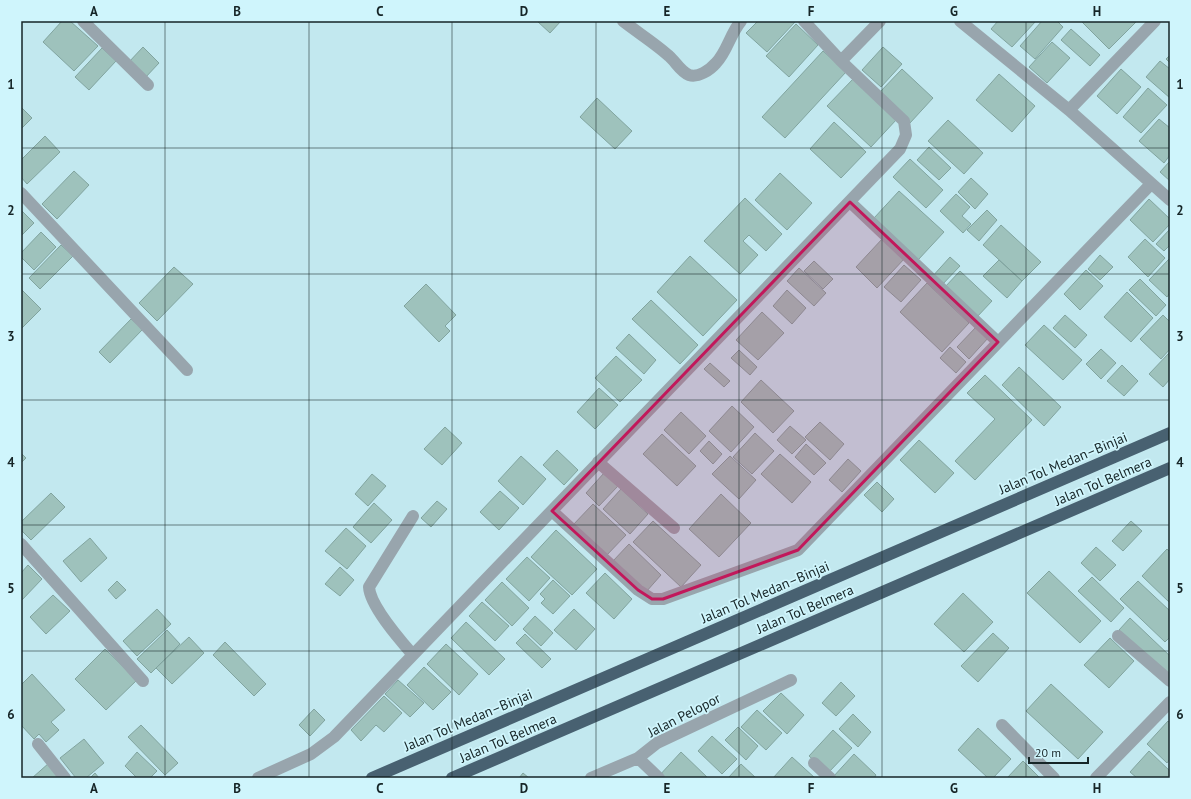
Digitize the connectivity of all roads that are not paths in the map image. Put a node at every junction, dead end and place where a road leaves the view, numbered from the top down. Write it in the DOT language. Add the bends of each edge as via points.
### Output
graph roads {
  1 [pos="83,21"];
  2 [pos="622,21"];
  3 [pos="740,21"];
  4 [pos="804,21"];
  5 [pos="880,21"];
  6 [pos="960,21"];
  7 [pos="1155,21"];
  8 [pos="841,61"];
  9 [pos="148,84"];
  10 [pos="1069,110"];
  11 [pos="1151,184"];
  12 [pos="21,193"];
  13 [pos="1170,200"];
  14 [pos="850,202"];
  15 [pos="998,342"];
  16 [pos="187,370"];
  17 [pos="1170,433"];
  18 [pos="598,462"];
  19 [pos="1170,468"];
  20 [pos="552,511"];
  21 [pos="413,516"];
  22 [pos="674,528"];
  23 [pos="21,544"];
  24 [pos="1118,636"];
  25 [pos="413,655"];
  26 [pos="791,680"];
  27 [pos="143,681"];
  28 [pos="1170,681"];
  29 [pos="1170,702"];
  30 [pos="1002,725"];
  31 [pos="38,744"];
  32 [pos="638,758"];
  33 [pos="814,763"];
  34 [pos="64,778"];
  35 [pos="258,778"];
  36 [pos="372,778"];
  37 [pos="452,778"];
  38 [pos="591,778"];
  39 [pos="659,778"];
  40 [pos="830,778"];
  41 [pos="1054,778"];
  42 [pos="1096,778"];
  1 -- 9 [label="street"];
  2 -- 3 [label="street" via="670,56 688,75 694,76 716,63"];
  4 -- 8 [label="street"];
  5 -- 8 [label="street"];
  6 -- 10 [label="street"];
  7 -- 10 [label="street"];
  8 -- 14 [label="street" via="904,121 906,135 900,150"];
  10 -- 11 [label="street"];
  11 -- 13 [label="street"];
  11 -- 15 [label="street"];
  12 -- 16 [label="street"];
  14 -- 15 [label="street"];
  14 -- 18 [label="street"];
  15 -- 20 [label="street" via="796,551 663,599 652,599 638,590"];
  17 -- 36 [label="highway, Jalan Tol Medan–Binjai"];
  18 -- 20 [label="street"];
  18 -- 22 [label="street"];
  19 -- 37 [label="highway, Jalan Tol Belmera"];
  20 -- 25 [label="street"];
  21 -- 25 [label="street" via="369,587 369,594 378,609"];
  23 -- 27 [label="street"];
  24 -- 28 [label="street"];
  25 -- 35 [label="street" via="334,737 311,754"];
  26 -- 32 [label="street, Jalan Pelopor" via="658,743"];
  29 -- 42 [label="street"];
  30 -- 41 [label="street"];
  31 -- 34 [label="street"];
  32 -- 38 [label="street, Jalan Pelopor"];
  32 -- 39 [label="street"];
  33 -- 40 [label="street"];
}
